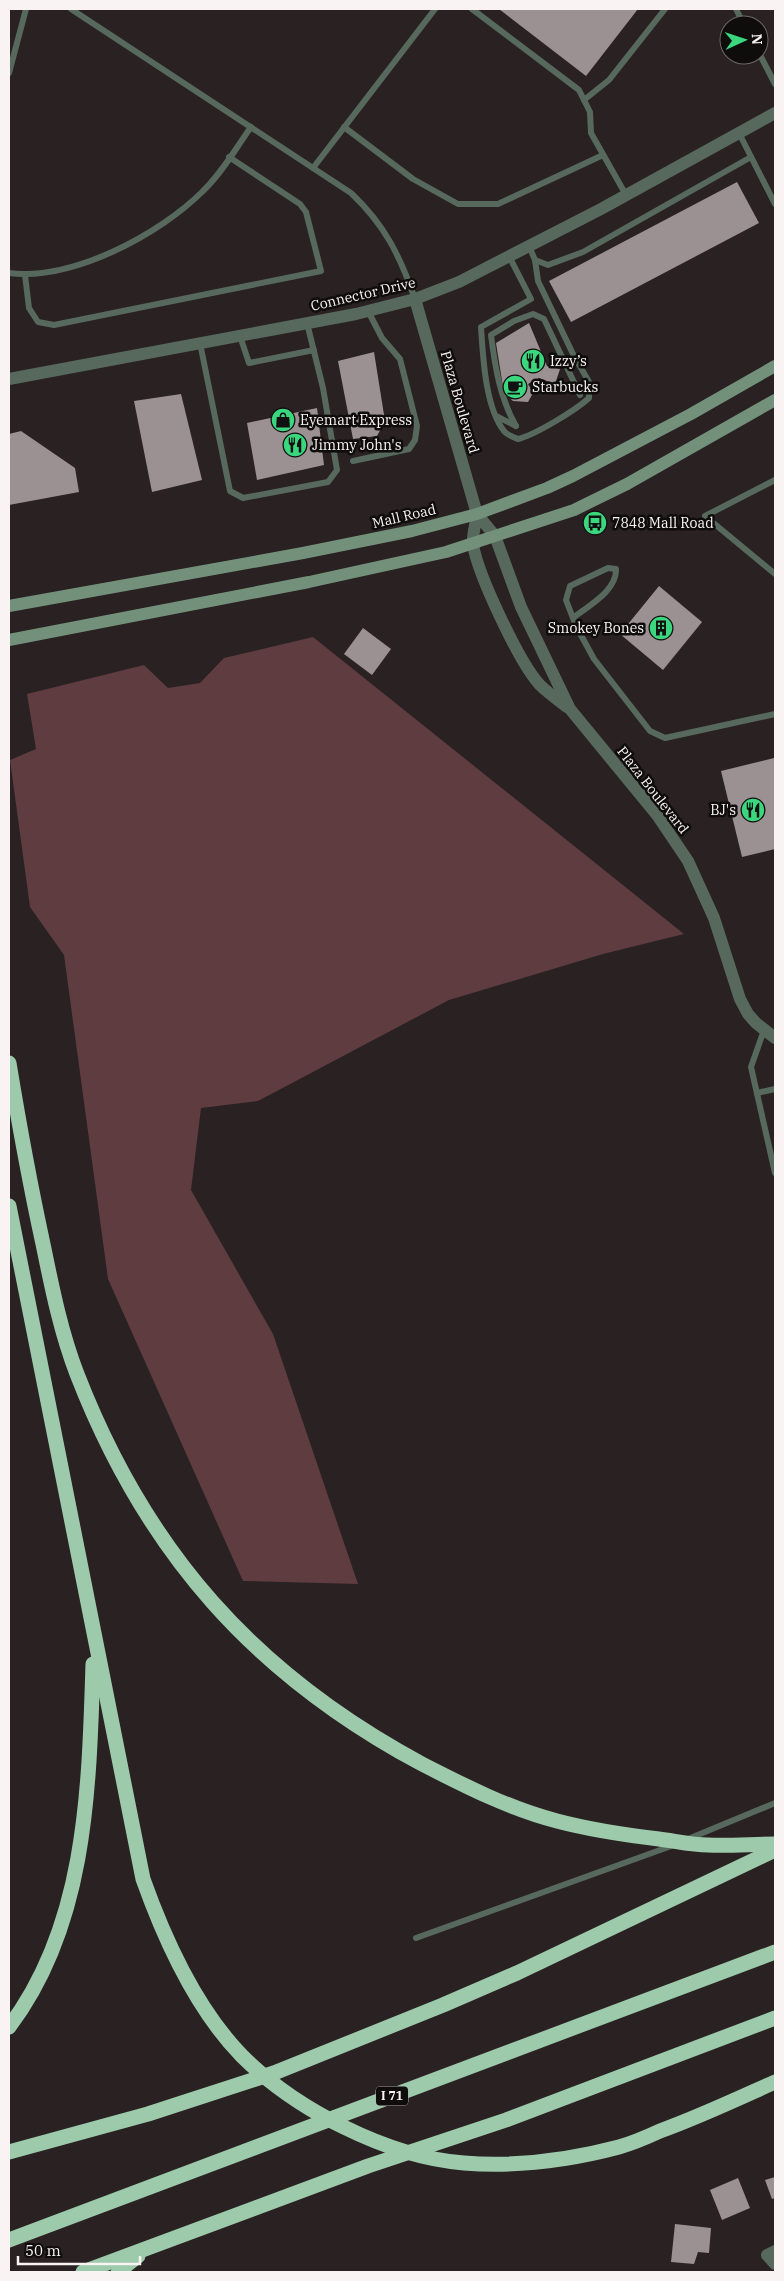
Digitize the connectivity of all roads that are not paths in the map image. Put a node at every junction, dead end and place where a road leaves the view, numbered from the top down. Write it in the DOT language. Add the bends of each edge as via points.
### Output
graph roads {
  1 [pos="26,9"];
  2 [pos="71,9"];
  3 [pos="435,9"];
  4 [pos="472,9"];
  5 [pos="665,9"];
  6 [pos="765,65"];
  7 [pos="9,73"];
  8 [pos="775,84"];
  9 [pos="584,100"];
  10 [pos="775,113"];
  11 [pos="251,127"];
  12 [pos="344,127"];
  13 [pos="739,133"];
  14 [pos="603,155"];
  15 [pos="229,157"];
  16 [pos="751,157"];
  17 [pos="313,168"];
  18 [pos="626,195"];
  19 [pos="775,204"];
  20 [pos="529,246"];
  21 [pos="509,256"];
  22 [pos="535,260"];
  23 [pos="9,273"];
  24 [pos="25,275"];
  25 [pos="415,300"];
  26 [pos="368,311"];
  27 [pos="307,323"];
  28 [pos="240,336"];
  29 [pos="200,343"];
  30 [pos="314,350"];
  31 [pos="775,366"];
  32 [pos="9,379"];
  33 [pos="589,382"];
  34 [pos="775,400"];
  35 [pos="495,416"];
  36 [pos="353,461"];
  37 [pos="775,480"];
  38 [pos="477,514"];
  39 [pos="495,536"];
  40 [pos="473,543"];
  41 [pos="775,574"];
  42 [pos="9,606"];
  43 [pos="573,618"];
  44 [pos="9,640"];
  45 [pos="570,709"];
  46 [pos="775,714"];
  47 [pos="770,1029"];
  48 [pos="775,1038"];
  49 [pos="9,1064"];
  50 [pos="775,1089"];
  51 [pos="757,1093"];
  52 [pos="775,1173"];
  53 [pos="9,1206"];
  54 [pos="94,1638"];
  55 [pos="775,1803"];
  56 [pos="775,1844"];
  57 [pos="775,1850"];
  58 [pos="416,1938"];
  59 [pos="775,1952"];
  60 [pos="775,2018"];
  61 [pos="9,2027"];
  62 [pos="775,2082"];
  63 [pos="9,2152"];
  64 [pos="9,2240"];
  65 [pos="148,2248"];
  66 [pos="775,2251"];
  67 [pos="775,2264"];
  68 [pos="82,2272"];
  69 [pos="118,2272"];
  1 -- 7 [label="lane"];
  2 -- 11 [label="lane"];
  3 -- 12 [label="lane"];
  4 -- 9 [label="lane" via="579,90"];
  5 -- 9 [label="lane" via="608,80"];
  6 -- 8 [label="lane"];
  9 -- 14 [label="lane" via="590,112 591,133"];
  10 -- 13 [label="street, Connector Drive"];
  11 -- 15 [label="lane"];
  11 -- 17 [label="lane"];
  12 -- 14 [label="lane" via="413,179 458,204 498,204"];
  12 -- 17 [label="lane"];
  13 -- 16 [label="lane"];
  13 -- 18 [label="street, Connector Drive"];
  14 -- 18 [label="lane"];
  15 -- 24 [label="lane" via="205,190 142,239 71,267"];
  15 -- 24 [label="lane" via="300,204 306,212 321,271 54,326 38,322 30,308"];
  16 -- 19 [label="lane"];
  16 -- 22 [label="lane" via="583,252 548,265"];
  17 -- 25 [label="lane" via="351,193 370,211 403,265"];
  18 -- 20 [label="street, Connector Drive"];
  20 -- 21 [label="street, Connector Drive"];
  20 -- 22 [label="lane"];
  21 -- 25 [label="street, Connector Drive"];
  21 -- 35 [label="lane" via="531,299 481,327 484,363"];
  22 -- 33 [label="lane" via="538,281"];
  23 -- 24 [label="lane"];
  25 -- 26 [label="street, Connector Drive"];
  25 -- 38 [label="street, Plaza Boulevard"];
  26 -- 27 [label="street, Connector Drive"];
  26 -- 36 [label="lane" via="382,338 400,359 417,426 409,449"];
  27 -- 28 [label="street, Connector Drive"];
  27 -- 30 [label="lane"];
  28 -- 29 [label="street, Connector Drive"];
  28 -- 30 [label="lane" via="249,363"];
  29 -- 30 [label="lane" via="230,491 243,498 328,482 337,470"];
  29 -- 32 [label="street, Connector Drive"];
  31 -- 38 [label="main road, Mall Road" via="598,464 547,488"];
  33 -- 35 [label="lane" via="589,398 580,407 531,436 518,439 506,433"];
  33 -- 35 [label="lane" via="580,395 544,318 533,314 491,335 506,408 516,426"];
  34 -- 39 [label="main road" via="591,502"];
  37 -- 41 [label="lane" via="705,516"];
  38 -- 39 [label="street, Plaza Boulevard"];
  38 -- 40 [label="street, Plaza Boulevard"];
  38 -- 42 [label="main road, Mall Road" via="312,551"];
  39 -- 40 [label="main road"];
  39 -- 45 [label="street, Plaza Boulevard" via="522,607"];
  40 -- 44 [label="main road" via="446,552 309,582"];
  40 -- 45 [label="street, Plaza Boulevard" via="511,639 539,684"];
  43 -- 43 [label="lane" via="566,600 570,586 608,568 616,569 613,585"];
  43 -- 46 [label="lane" via="594,659 650,731 665,738"];
  45 -- 47 [label="street, Plaza Boulevard" via="658,815 688,861 714,918 740,999 748,1014"];
  47 -- 48 [label="street, Plaza Boulevard"];
  47 -- 51 [label="lane" via="751,1067"];
  49 -- 56 [label="highway" via="53,1293 76,1371 100,1431 122,1474 178,1559 208,1600 241,1635 321,1702 374,1737 447,1777 521,1809 619,1835 706,1845"];
  50 -- 51 [label="lane"];
  51 -- 52 [label="lane"];
  53 -- 54 [label="highway"];
  54 -- 61 [label="highway" via="86,1808 77,1865 63,1923 36,1986"];
  54 -- 62 [label="highway" via="143,1879 174,1953 218,2026 241,2055 287,2096 372,2139 420,2155 463,2163 520,2163 621,2146"];
  55 -- 58 [label="lane" via="621,1866"];
  57 -- 63 [label="highway" via="517,1973 283,2070 148,2114"];
  59 -- 64 [label="highway, I 71"];
  60 -- 65 [label="highway" via="506,2120 368,2166"];
  65 -- 68 [label="highway"];
  65 -- 69 [label="highway"];
  66 -- 67 [label="street" via="767,2255"];
}
